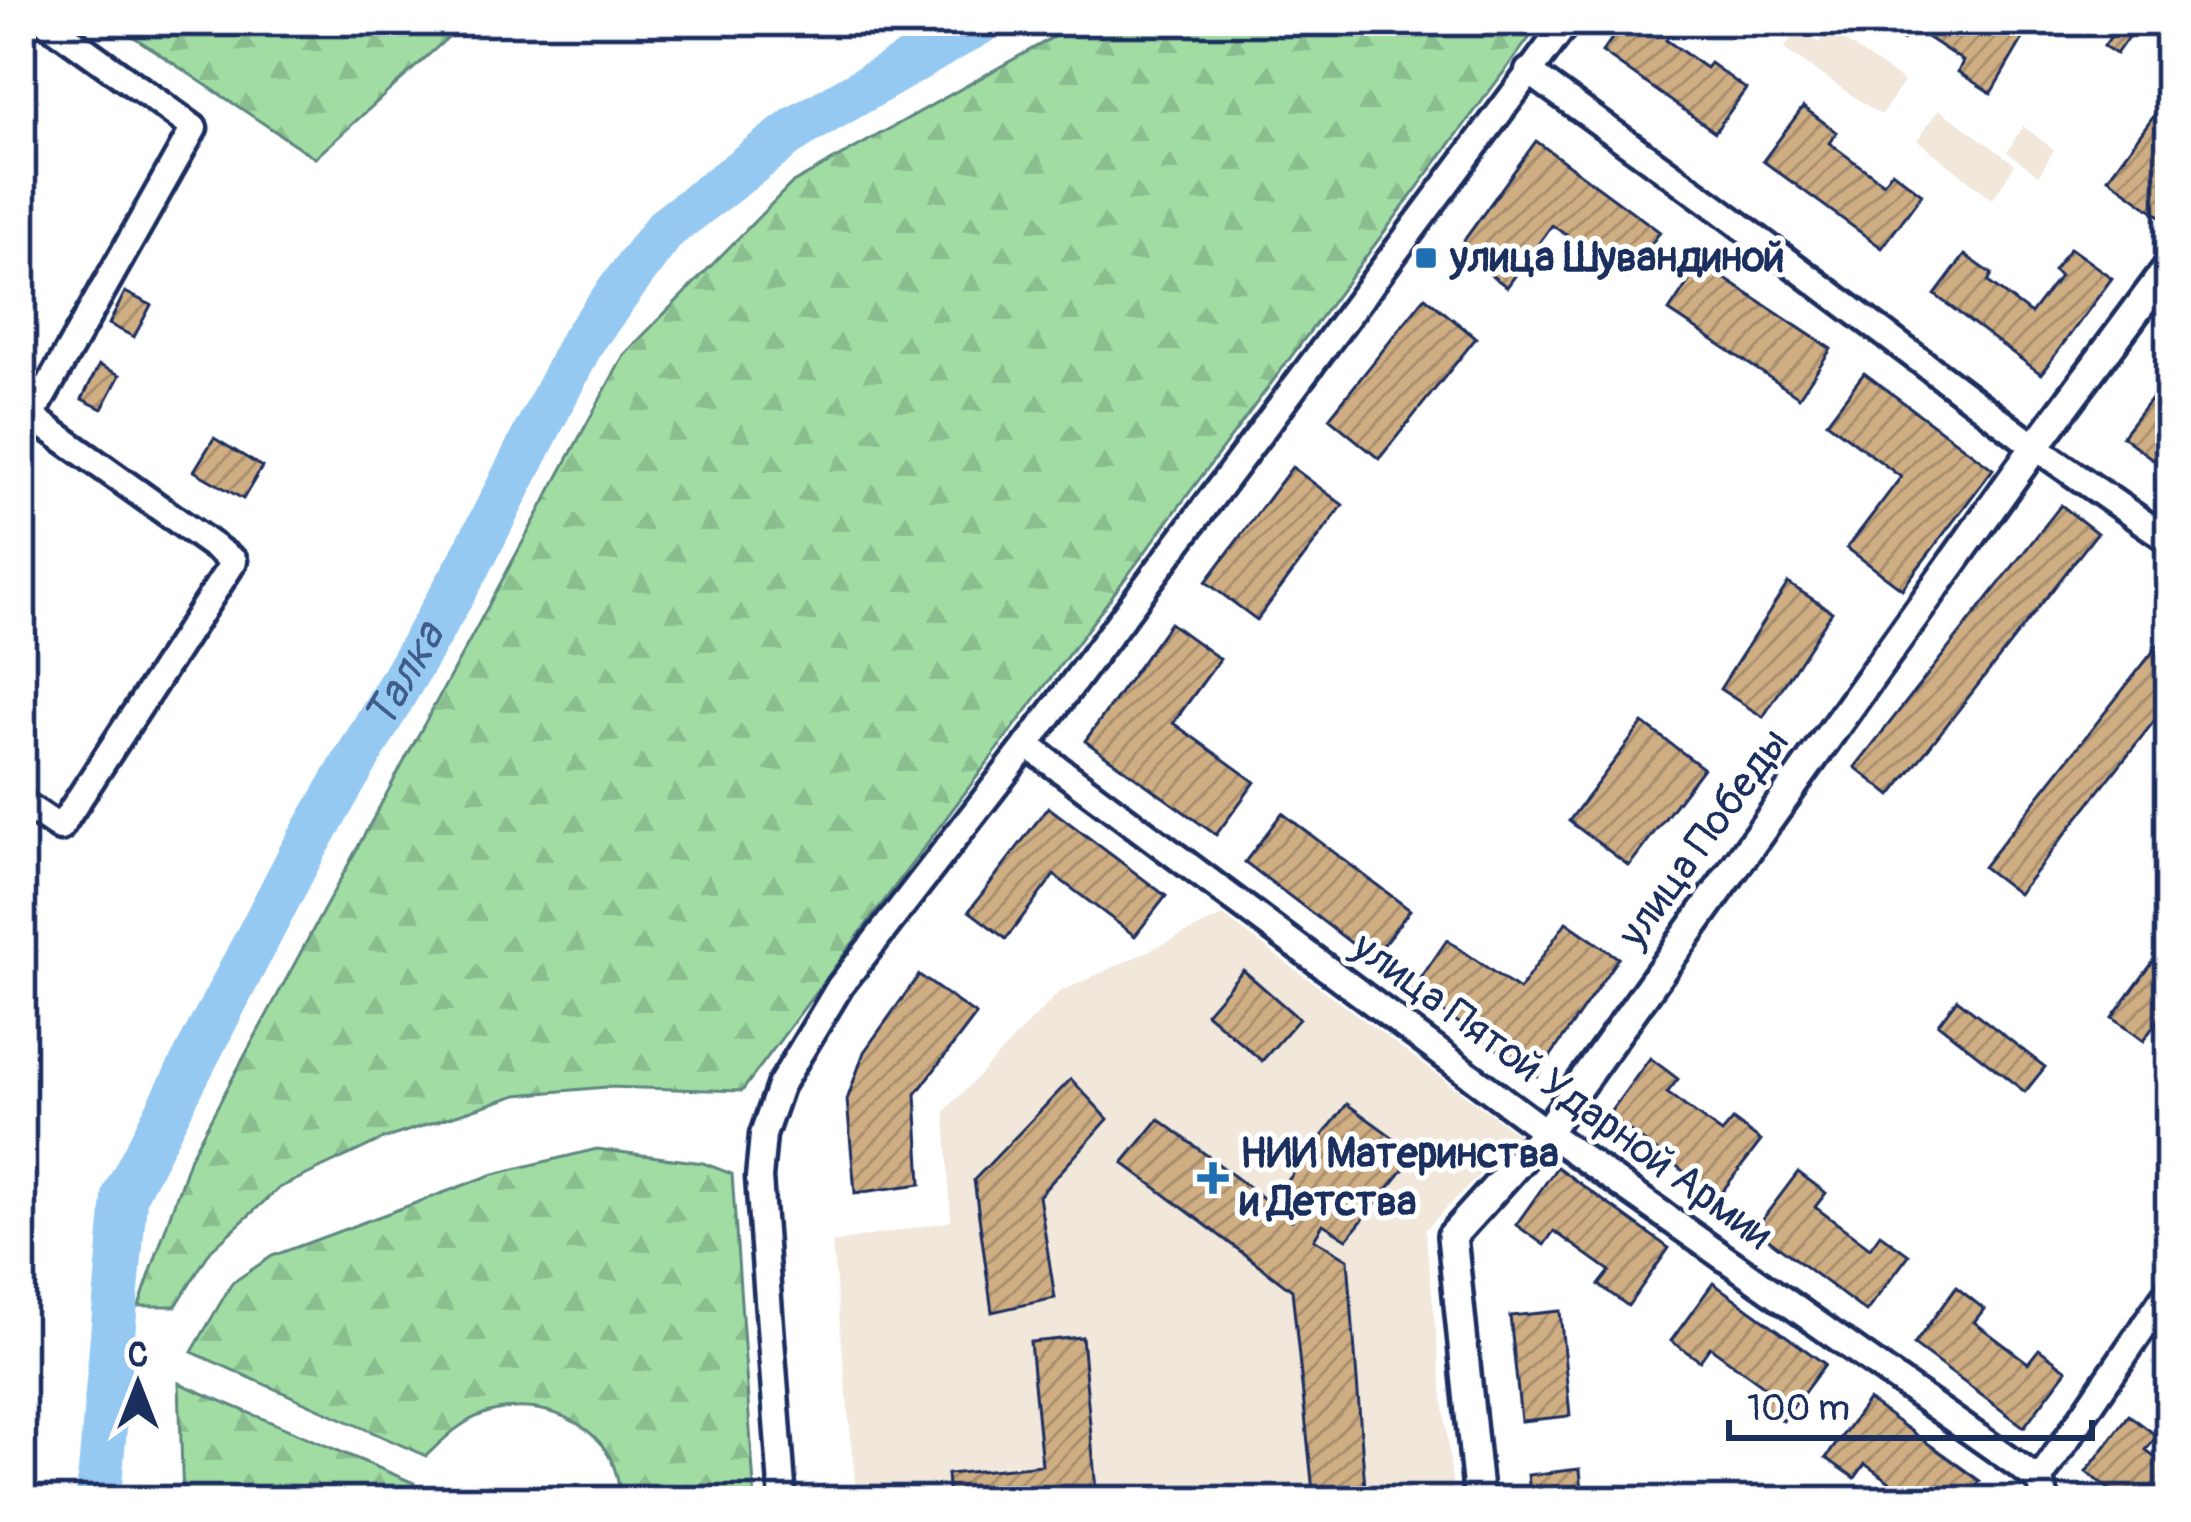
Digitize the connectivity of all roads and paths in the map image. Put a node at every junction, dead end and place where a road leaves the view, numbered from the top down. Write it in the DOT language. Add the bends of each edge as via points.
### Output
graph roads {
  1 [pos="46,21"];
  2 [pos="1568,21"];
  3 [pos="1528,71"];
  4 [pos="2170,266"];
  5 [pos="25,420"];
  6 [pos="2036,447"];
  7 [pos="2170,541"];
  8 [pos="1027,746"];
  9 [pos="21,802"];
  10 [pos="1546,1132"];
  11 [pos="2170,1288"];
  12 [pos="2043,1490"];
  13 [pos="783,1501"];
  14 [pos="1479,1501"];
  1 -- 5 [label="street" via="194,128"];
  2 -- 3 [label="street"];
  3 -- 6 [label="street"];
  3 -- 8 [label="street"];
  4 -- 6 [label="street, улица Победы"];
  5 -- 9 [label="street" via="234,561 61,828"];
  6 -- 7 [label="street"];
  6 -- 10 [label="street, улица Победы"];
  8 -- 10 [label="street, улица Пятой Ударной Армии"];
  8 -- 13 [label="street" via="840,986 780,1086 763,1136 759,1178"];
  10 -- 12 [label="street, улица Пятой Ударной Армии"];
  10 -- 14 [label="street, улица Победы" via="1452,1236"];
  11 -- 12 [label="street"];
}
